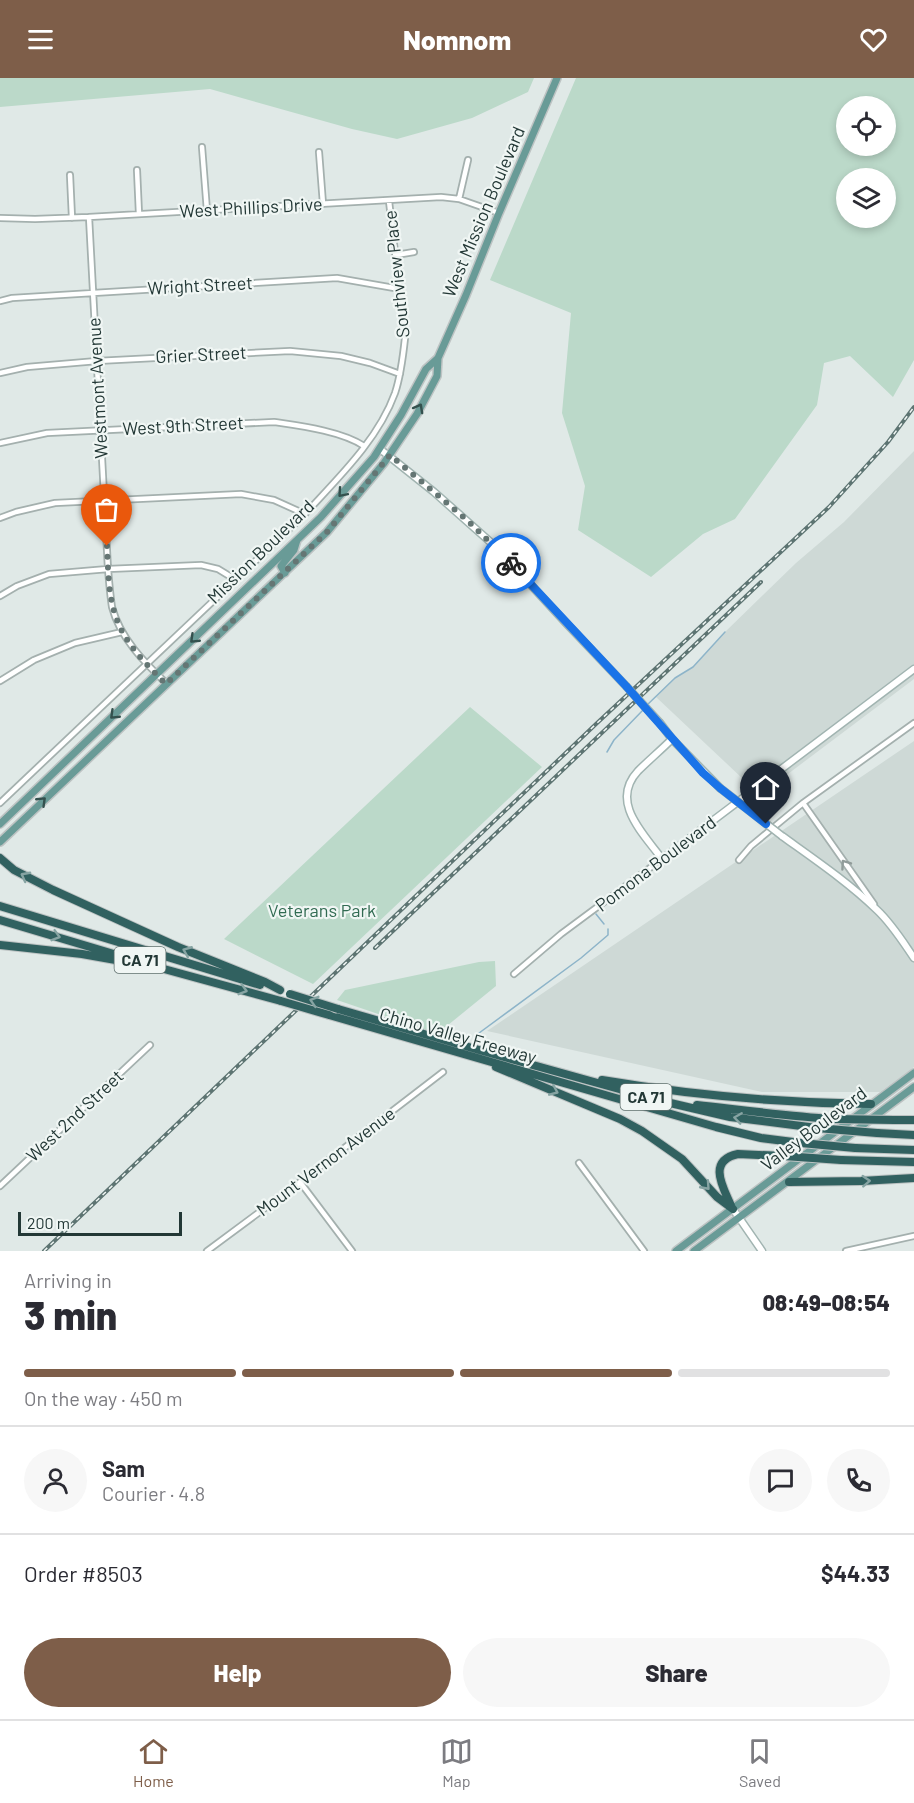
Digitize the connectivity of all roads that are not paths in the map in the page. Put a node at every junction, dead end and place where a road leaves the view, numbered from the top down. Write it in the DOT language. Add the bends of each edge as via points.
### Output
graph roads {
  1 [pos="557,78"];
  2 [pos="202,147"];
  3 [pos="319,152"];
  4 [pos="468,160"];
  5 [pos="136,170"];
  6 [pos="70,175"];
  7 [pos="459,199"];
  8 [pos="389,201"];
  9 [pos="324,204"];
  10 [pos="207,211"];
  11 [pos="499,213"];
  12 [pos="139,214"];
  13 [pos="89,217"];
  14 [pos="0,218"];
  15 [pos="72,218"];
  16 [pos="414,252"];
  17 [pos="396,255"];
  18 [pos="400,289"];
  19 [pos="92,292"];
  20 [pos="0,301"];
  21 [pos="438,358"];
  22 [pos="97,361"];
  23 [pos="0,373"];
  24 [pos="400,374"];
  25 [pos="100,430"];
  26 [pos="0,443"];
  27 [pos="364,446"];
  28 [pos="380,448"];
  29 [pos="390,455"];
  30 [pos="104,500"];
  31 [pos="305,514"];
  32 [pos="0,518"];
  33 [pos="297,540"];
  34 [pos="108,568"];
  35 [pos="285,573"];
  36 [pos="236,580"];
  37 [pos="0,596"];
  38 [pos="122,632"];
  39 [pos="146,664"];
  40 [pos="914,669"];
  41 [pos="157,675"];
  42 [pos="0,681"];
  43 [pos="166,684"];
  44 [pos="914,723"];
  45 [pos="672,739"];
  46 [pos="0,803"];
  47 [pos="803,803"];
  48 [pos="0,824"];
  49 [pos="0,842"];
  50 [pos="0,858"];
  51 [pos="662,859"];
  52 [pos="739,860"];
  53 [pos="0,906"];
  54 [pos="879,912"];
  55 [pos="0,920"];
  56 [pos="0,945"];
  57 [pos="914,958"];
  58 [pos="164,969"];
  59 [pos="514,974"];
  60 [pos="280,990"];
  61 [pos="416,1036"];
  62 [pos="150,1045"];
  63 [pos="480,1055"];
  64 [pos="443,1072"];
  65 [pos="559,1073"];
  66 [pos="914,1073"];
  67 [pos="914,1087"];
  68 [pos="666,1102"];
  69 [pos="871,1104"];
  70 [pos="914,1120"];
  71 [pos="914,1135"];
  72 [pos="914,1150"];
  73 [pos="914,1162"];
  74 [pos="579,1163"];
  75 [pos="914,1179"];
  76 [pos="300,1182"];
  77 [pos="789,1182"];
  78 [pos="0,1186"];
  79 [pos="733,1209"];
  80 [pos="739,1217"];
  81 [pos="914,1236"];
  82 [pos="207,1251"];
  83 [pos="352,1251"];
  84 [pos="644,1251"];
  85 [pos="676,1251"];
  86 [pos="694,1251"];
  87 [pos="762,1251"];
  88 [pos="846,1251"];
  1 -- 11 [label="main road, West Mission Boulevard"];
  2 -- 10 [label="street"];
  3 -- 9 [label="street"];
  4 -- 7 [label="street"];
  5 -- 12 [label="street"];
  6 -- 15 [label="street"];
  7 -- 8 [label="street, West Phillips Drive"];
  7 -- 11 [label="street, West Phillips Drive"];
  8 -- 9 [label="street, West Phillips Drive"];
  8 -- 17 [label="street, Southview Place"];
  9 -- 10 [label="street, West Phillips Drive"];
  10 -- 12 [label="street, West Phillips Drive"];
  11 -- 21 [label="main road, West Mission Boulevard"];
  12 -- 13 [label="street, West Phillips Drive"];
  13 -- 15 [label="street, West Phillips Drive"];
  13 -- 19 [label="street, Westmont Avenue"];
  14 -- 15 [label="street, West Phillips Drive"];
  16 -- 17 [label="street"];
  17 -- 18 [label="street, Southview Place"];
  18 -- 19 [label="street, Wright Street" via="337,278"];
  18 -- 24 [label="street, Southview Place" via="405,338"];
  19 -- 20 [label="street, Wright Street"];
  19 -- 22 [label="street, Westmont Avenue"];
  21 -- 28 [label="main road, Mission Boulevard" via="426,369"];
  29 -- 21 [label="main road, one-way" via="437,376"];
  22 -- 23 [label="street, Grier Street"];
  22 -- 24 [label="street, Grier Street" via="290,351 341,356"];
  22 -- 25 [label="street, Westmont Avenue"];
  24 -- 27 [label="street, Southview Place" via="384,415"];
  25 -- 26 [label="street, West 9th Street" via="47,433"];
  25 -- 27 [label="street, West 9th Street" via="274,422 309,427"];
  25 -- 30 [label="street, Westmont Avenue"];
  27 -- 31 [label="street, Southview Place"];
  28 -- 29 [label="street"];
  28 -- 33 [label="main road, Mission Boulevard, one-way"];
  29 -- 35 [label="main road" via="340,518"];
  29 -- 45 [label="street, bridge" via="496,547"];
  30 -- 31 [label="street" via="241,494 274,500"];
  30 -- 32 [label="street" via="55,503"];
  30 -- 34 [label="street, Westmont Avenue"];
  31 -- 36 [label="street, Southview Place"];
  33 -- 35 [label="main road" via="280,566"];
  33 -- 41 [label="main road, Mission Boulevard, one-way"];
  34 -- 36 [label="street" via="201,565 218,569"];
  34 -- 37 [label="street" via="49,574"];
  34 -- 38 [label="street, Westmont Avenue" via="112,607"];
  35 -- 43 [label="main road"];
  36 -- 39 [label="street, Southview Place"];
  38 -- 39 [label="street, Westmont Avenue"];
  38 -- 42 [label="street" via="75,643 34,660"];
  39 -- 41 [label="street, Westmont Avenue"];
  39 -- 46 [label="street, Southview Place"];
  40 -- 51 [label="street, Pomona Boulevard"];
  41 -- 43 [label="street, Westmont Avenue"];
  41 -- 48 [label="main road, Mission Boulevard, one-way"];
  49 -- 43 [label="main road, one-way"];
  44 -- 47 [label="street"];
  45 -- 51 [label="street" via="637,772 626,795 632,816"];
  45 -- 54 [label="street, bridge" via="720,788 854,888"];
  47 -- 52 [label="street"];
  54 -- 47 [label="street, one-way"];
  60 -- 50 [label="highway, one-way" via="53,890 14,870"];
  51 -- 59 [label="street, Pomona Boulevard"];
  53 -- 60 [label="highway, Chino Valley Freeway / CA 71"];
  54 -- 57 [label="street"];
  55 -- 58 [label="highway, Chino Valley Freeway / CA 71, one-way"];
  56 -- 58 [label="highway"];
  58 -- 61 [label="highway, Chino Valley Freeway / CA 71, one-way, bridge"];
  61 -- 60 [label="highway, Chino Valley Freeway / CA 71, one-way, bridge"];
  61 -- 63 [label="highway, Chino Valley Freeway / CA 71"];
  61 -- 63 [label="highway, Chino Valley Freeway / CA 71" via="471,1056"];
  62 -- 78 [label="street, West 2nd Street"];
  63 -- 65 [label="highway, Chino Valley Freeway / CA 71"];
  63 -- 72 [label="highway, Chino Valley Freeway / CA 71, bridge" via="761,1138"];
  63 -- 79 [label="highway, one-way" via="499,1069 642,1131 682,1159"];
  64 -- 76 [label="street, Mount Vernon Avenue"];
  65 -- 68 [label="highway, Chino Valley Freeway / CA 71"];
  65 -- 69 [label="highway" via="700,1095"];
  66 -- 69 [label="main road, Valley Boulevard"];
  67 -- 77 [label="main road, Valley Boulevard"];
  68 -- 70 [label="highway, bridge" via="782,1116"];
  71 -- 68 [label="highway, Chino Valley Freeway / CA 71, one-way, bridge" via="730,1117"];
  69 -- 79 [label="main road, Valley Boulevard"];
  73 -- 79 [label="highway, bridge" via="732,1155 721,1166 720,1180"];
  74 -- 84 [label="street"];
  77 -- 75 [label="highway, one-way"];
  76 -- 82 [label="street, Mount Vernon Avenue"];
  76 -- 83 [label="street"];
  77 -- 80 [label="main road, Valley Boulevard"];
  79 -- 80 [label="street"];
  79 -- 85 [label="main road, Valley Boulevard"];
  80 -- 86 [label="main road, Valley Boulevard"];
  80 -- 87 [label="street"];
  81 -- 88 [label="street"];
}
